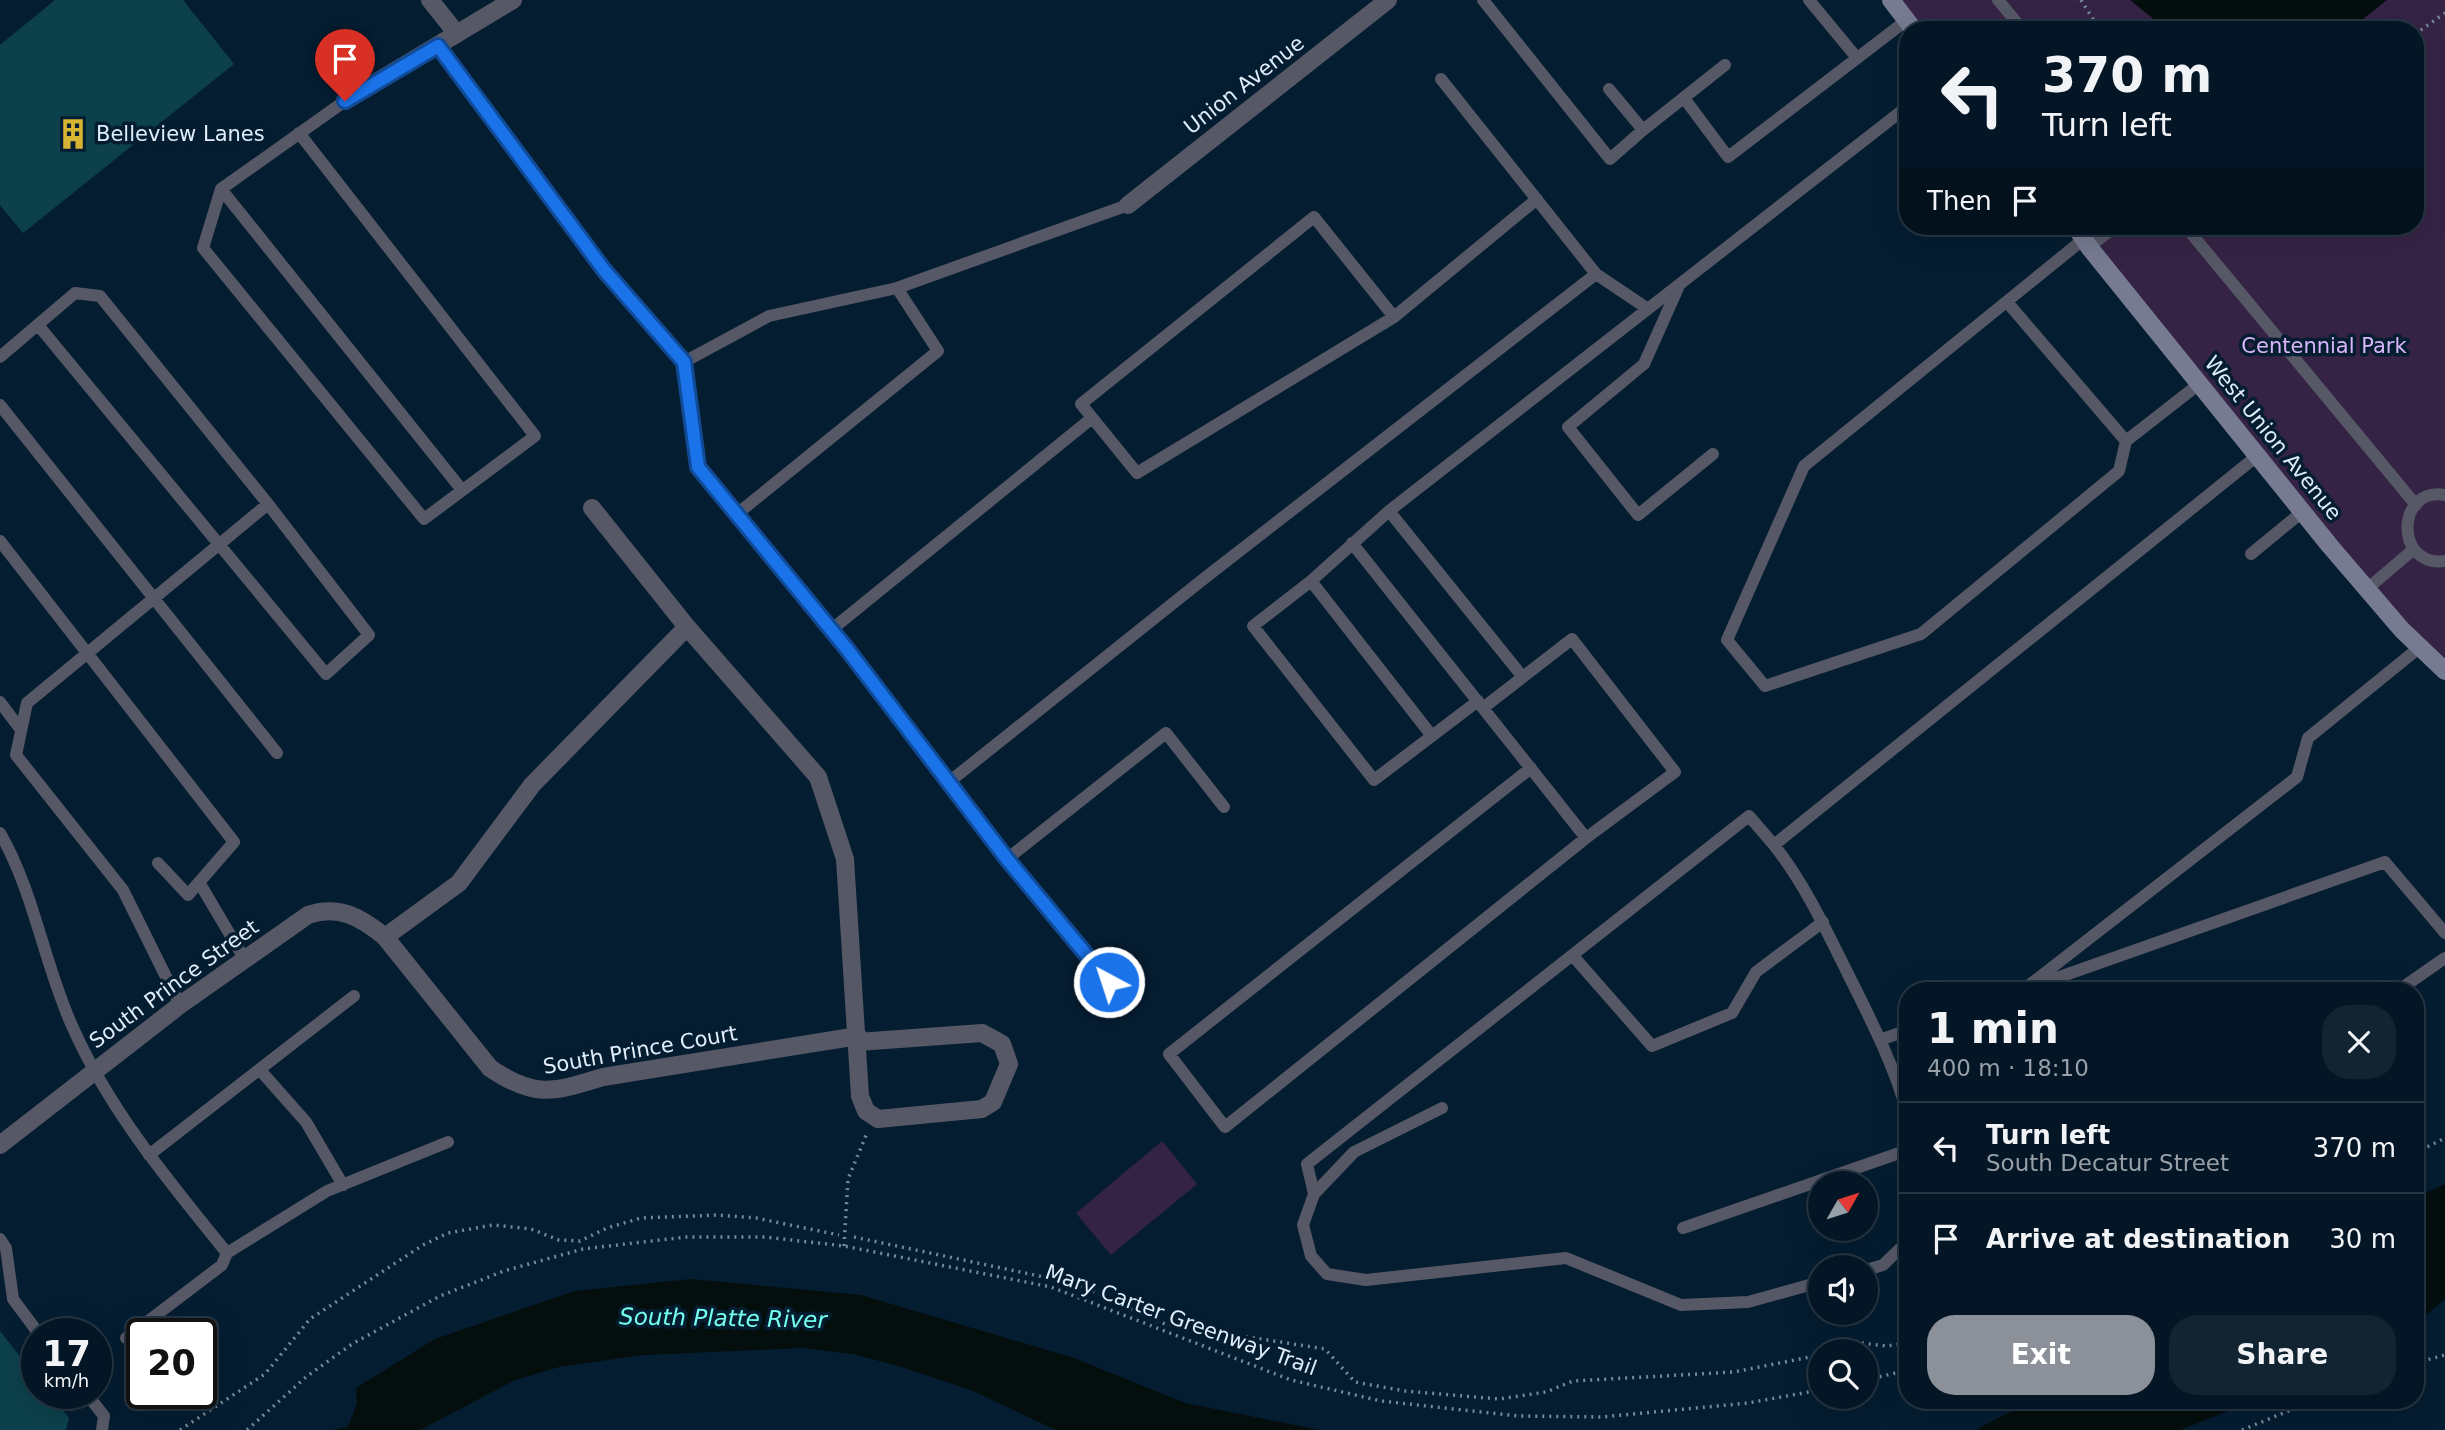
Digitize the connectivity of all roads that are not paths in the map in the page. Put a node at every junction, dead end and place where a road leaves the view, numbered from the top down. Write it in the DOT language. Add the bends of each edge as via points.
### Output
graph roads {
  1 [pos="430,0"];
  2 [pos="513,0"];
  3 [pos="1388,0"];
  4 [pos="1483,0"];
  5 [pos="1809,0"];
  6 [pos="1891,0"];
  7 [pos="1998,0"];
  8 [pos="1907,21"];
  9 [pos="2016,21"];
  10 [pos="1899,32"];
  11 [pos="457,34"];
  12 [pos="438,46"];
  13 [pos="1857,58"];
  14 [pos="1726,65"];
  15 [pos="1441,79"];
  16 [pos="1609,89"];
  17 [pos="1684,98"];
  18 [pos="345,101"];
  19 [pos="1899,113"];
  20 [pos="1643,130"];
  21 [pos="299,134"];
  22 [pos="221,189"];
  23 [pos="1537,199"];
  24 [pos="1128,205"];
  25 [pos="2192,235"];
  26 [pos="2083,237"];
  27 [pos="1596,275"];
  28 [pos="1679,284"];
  29 [pos="897,288"];
  30 [pos="2007,302"];
  31 [pos="1648,309"];
  32 [pos="1394,317"];
  33 [pos="38,325"];
  34 [pos="0,357"];
  35 [pos="684,362"];
  36 [pos="2199,384"];
  37 [pos="0,405"];
  38 [pos="1092,418"];
  39 [pos="2126,441"];
  40 [pos="1713,454"];
  41 [pos="2258,456"];
  42 [pos="462,491"];
  43 [pos="2445,495"];
  44 [pos="268,504"];
  45 [pos="2416,505"];
  46 [pos="592,508"];
  47 [pos="1389,511"];
  48 [pos="2302,512"];
  49 [pos="737,514"];
  50 [pos="0,541"];
  51 [pos="1352,543"];
  52 [pos="218,545"];
  53 [pos="2414,549"];
  54 [pos="2251,554"];
  55 [pos="2445,561"];
  56 [pos="1311,581"];
  57 [pos="2367,589"];
  58 [pos="153,599"];
  59 [pos="687,627"];
  60 [pos="831,630"];
  61 [pos="2420,647"];
  62 [pos="87,653"];
  63 [pos="2445,671"];
  64 [pos="1522,676"];
  65 [pos="0,702"];
  66 [pos="1481,704"];
  67 [pos="21,730"];
  68 [pos="1432,736"];
  69 [pos="277,753"];
  70 [pos="1531,768"];
  71 [pos="949,782"];
  72 [pos="1224,807"];
  73 [pos="0,833"];
  74 [pos="1586,838"];
  75 [pos="1774,845"];
  76 [pos="1007,859"];
  77 [pos="158,863"];
  78 [pos="199,882"];
  79 [pos="1824,922"];
  80 [pos="2445,933"];
  81 [pos="385,937"];
  82 [pos="1573,956"];
  83 [pos="2445,958"];
  84 [pos="245,960"];
  85 [pos="1109,982"];
  86 [pos="2032,982"];
  87 [pos="2045,982"];
  88 [pos="2410,982"];
  89 [pos="354,996"];
  90 [pos="180,1005"];
  91 [pos="1899,1033"];
  92 [pos="858,1039"];
  93 [pos="1880,1040"];
  94 [pos="260,1070"];
  95 [pos="93,1072"];
  96 [pos="1899,1082"];
  97 [pos="1442,1108"];
  98 [pos="448,1142"];
  99 [pos="0,1145"];
  100 [pos="1899,1153"];
  101 [pos="149,1155"];
  102 [pos="343,1185"];
  103 [pos="1314,1194"];
  104 [pos="1684,1228"];
  105 [pos="0,1239"];
  106 [pos="1899,1250"];
  107 [pos="227,1254"];
  108 [pos="1878,1266"];
  109 [pos="1808,1285"];
  110 [pos="27,1318"];
  111 [pos="152,1318"];
  112 [pos="99,1409"];
  113 [pos="102,1430"];
  1 -- 11 [label="street"];
  2 -- 11 [label="street"];
  3 -- 24 [label="street, Union Avenue"];
  4 -- 20 [label="lane" via="1610,159"];
  5 -- 13 [label="lane"];
  6 -- 8 [label="street"];
  7 -- 9 [label="lane"];
  10 -- 13 [label="lane"];
  11 -- 12 [label="street"];
  12 -- 18 [label="street"];
  12 -- 35 [label="lane" via="604,270"];
  13 -- 17 [label="lane" via="1728,157"];
  14 -- 17 [label="lane"];
  15 -- 23 [label="lane"];
  16 -- 20 [label="lane"];
  17 -- 20 [label="lane"];
  18 -- 21 [label="lane"];
  19 -- 28 [label="lane"];
  21 -- 22 [label="lane"];
  21 -- 42 [label="lane" via="535,436"];
  22 -- 42 [label="lane"];
  22 -- 42 [label="lane" via="203,248 424,519"];
  23 -- 27 [label="lane"];
  23 -- 32 [label="lane"];
  24 -- 29 [label="lane"];
  25 -- 45 [label="lane"];
  26 -- 30 [label="lane"];
  26 -- 36 [label="street, West Union Avenue"];
  27 -- 31 [label="lane"];
  27 -- 71 [label="lane"];
  28 -- 31 [label="lane"];
  28 -- 40 [label="lane" via="1644,364 1568,427 1638,515"];
  29 -- 35 [label="lane" via="769,316"];
  29 -- 49 [label="lane" via="937,351"];
  30 -- 39 [label="lane"];
  30 -- 39 [label="lane" via="1804,466 1727,640 1765,686 1921,634 2119,471"];
  31 -- 47 [label="lane"];
  32 -- 38 [label="lane" via="1137,473"];
  32 -- 38 [label="lane" via="1314,217 1082,404"];
  33 -- 34 [label="lane"];
  33 -- 44 [label="lane" via="75,293 100,296"];
  33 -- 52 [label="lane"];
  35 -- 49 [label="lane" via="698,467"];
  36 -- 39 [label="lane"];
  36 -- 41 [label="street, West Union Avenue"];
  37 -- 58 [label="lane"];
  38 -- 60 [label="lane"];
  41 -- 48 [label="street, West Union Avenue"];
  41 -- 75 [label="lane"];
  43 -- 45 [label="lane" via="2427,497"];
  44 -- 52 [label="lane"];
  44 -- 52 [label="lane" via="369,635 326,674"];
  45 -- 53 [label="lane" via="2406,527"];
  46 -- 59 [label="street"];
  47 -- 51 [label="lane"];
  47 -- 64 [label="lane"];
  48 -- 54 [label="lane"];
  48 -- 57 [label="street, West Union Avenue"];
  49 -- 60 [label="lane"];
  50 -- 62 [label="lane"];
  51 -- 56 [label="lane"];
  51 -- 66 [label="lane"];
  52 -- 58 [label="lane"];
  53 -- 55 [label="lane" via="2425,558"];
  53 -- 57 [label="lane"];
  56 -- 68 [label="lane"];
  56 -- 68 [label="lane" via="1253,626 1374,780"];
  57 -- 61 [label="street, West Union Avenue"];
  58 -- 62 [label="lane"];
  58 -- 69 [label="lane"];
  59 -- 81 [label="street" via="532,785 459,883"];
  59 -- 92 [label="street" via="818,778 845,859"];
  60 -- 71 [label="lane"];
  61 -- 63 [label="street, West Union Avenue"];
  61 -- 86 [label="lane" via="2308,738 2297,777"];
  62 -- 67 [label="lane" via="27,703"];
  62 -- 78 [label="lane" via="234,842"];
  64 -- 66 [label="lane"];
  64 -- 74 [label="lane" via="1572,639 1675,772"];
  65 -- 67 [label="lane"];
  66 -- 68 [label="lane"];
  66 -- 70 [label="lane"];
  67 -- 90 [label="lane" via="16,755 122,890"];
  70 -- 74 [label="lane"];
  70 -- 74 [label="lane" via="1169,1054 1225,1127"];
  71 -- 76 [label="lane"];
  72 -- 76 [label="lane" via="1166,733"];
  73 -- 95 [label="lane" via="17,862 71,1025"];
  75 -- 79 [label="lane"];
  75 -- 82 [label="lane" via="1749,816"];
  76 -- 85 [label="lane"];
  77 -- 78 [label="lane" via="188,895"];
  78 -- 84 [label="lane"];
  79 -- 82 [label="lane" via="1756,972 1732,1013 1652,1046"];
  79 -- 93 [label="lane"];
  80 -- 87 [label="lane" via="2385,862"];
  81 -- 84 [label="street, South Prince Street" via="349,913 321,910"];
  81 -- 92 [label="street, South Prince Court" via="490,1068 537,1091"];
  82 -- 103 [label="lane" via="1307,1164"];
  83 -- 88 [label="lane"];
  84 -- 90 [label="street, South Prince Street"];
  89 -- 94 [label="lane"];
  90 -- 95 [label="street, South Prince Street"];
  91 -- 93 [label="lane"];
  92 -- 92 [label="street, South Prince Court" via="860,1096 866,1111 878,1119 982,1109 993,1102 1009,1064 1002,1044 982,1033"];
  93 -- 96 [label="lane"];
  94 -- 101 [label="lane"];
  94 -- 102 [label="lane" via="306,1122"];
  95 -- 99 [label="street, South Prince Street"];
  95 -- 101 [label="lane"];
  97 -- 103 [label="lane" via="1354,1152"];
  98 -- 102 [label="lane"];
  100 -- 104 [label="lane"];
  101 -- 107 [label="lane"];
  102 -- 107 [label="lane"];
  103 -- 109 [label="lane" via="1303,1225 1311,1256 1327,1274 1366,1280 1566,1258 1681,1306 1748,1302"];
  105 -- 110 [label="lane" via="6,1248 13,1299"];
  106 -- 108 [label="lane"];
  107 -- 111 [label="lane" via="222,1265"];
  112 -- 113 [label="lane" via="104,1416"];
}
